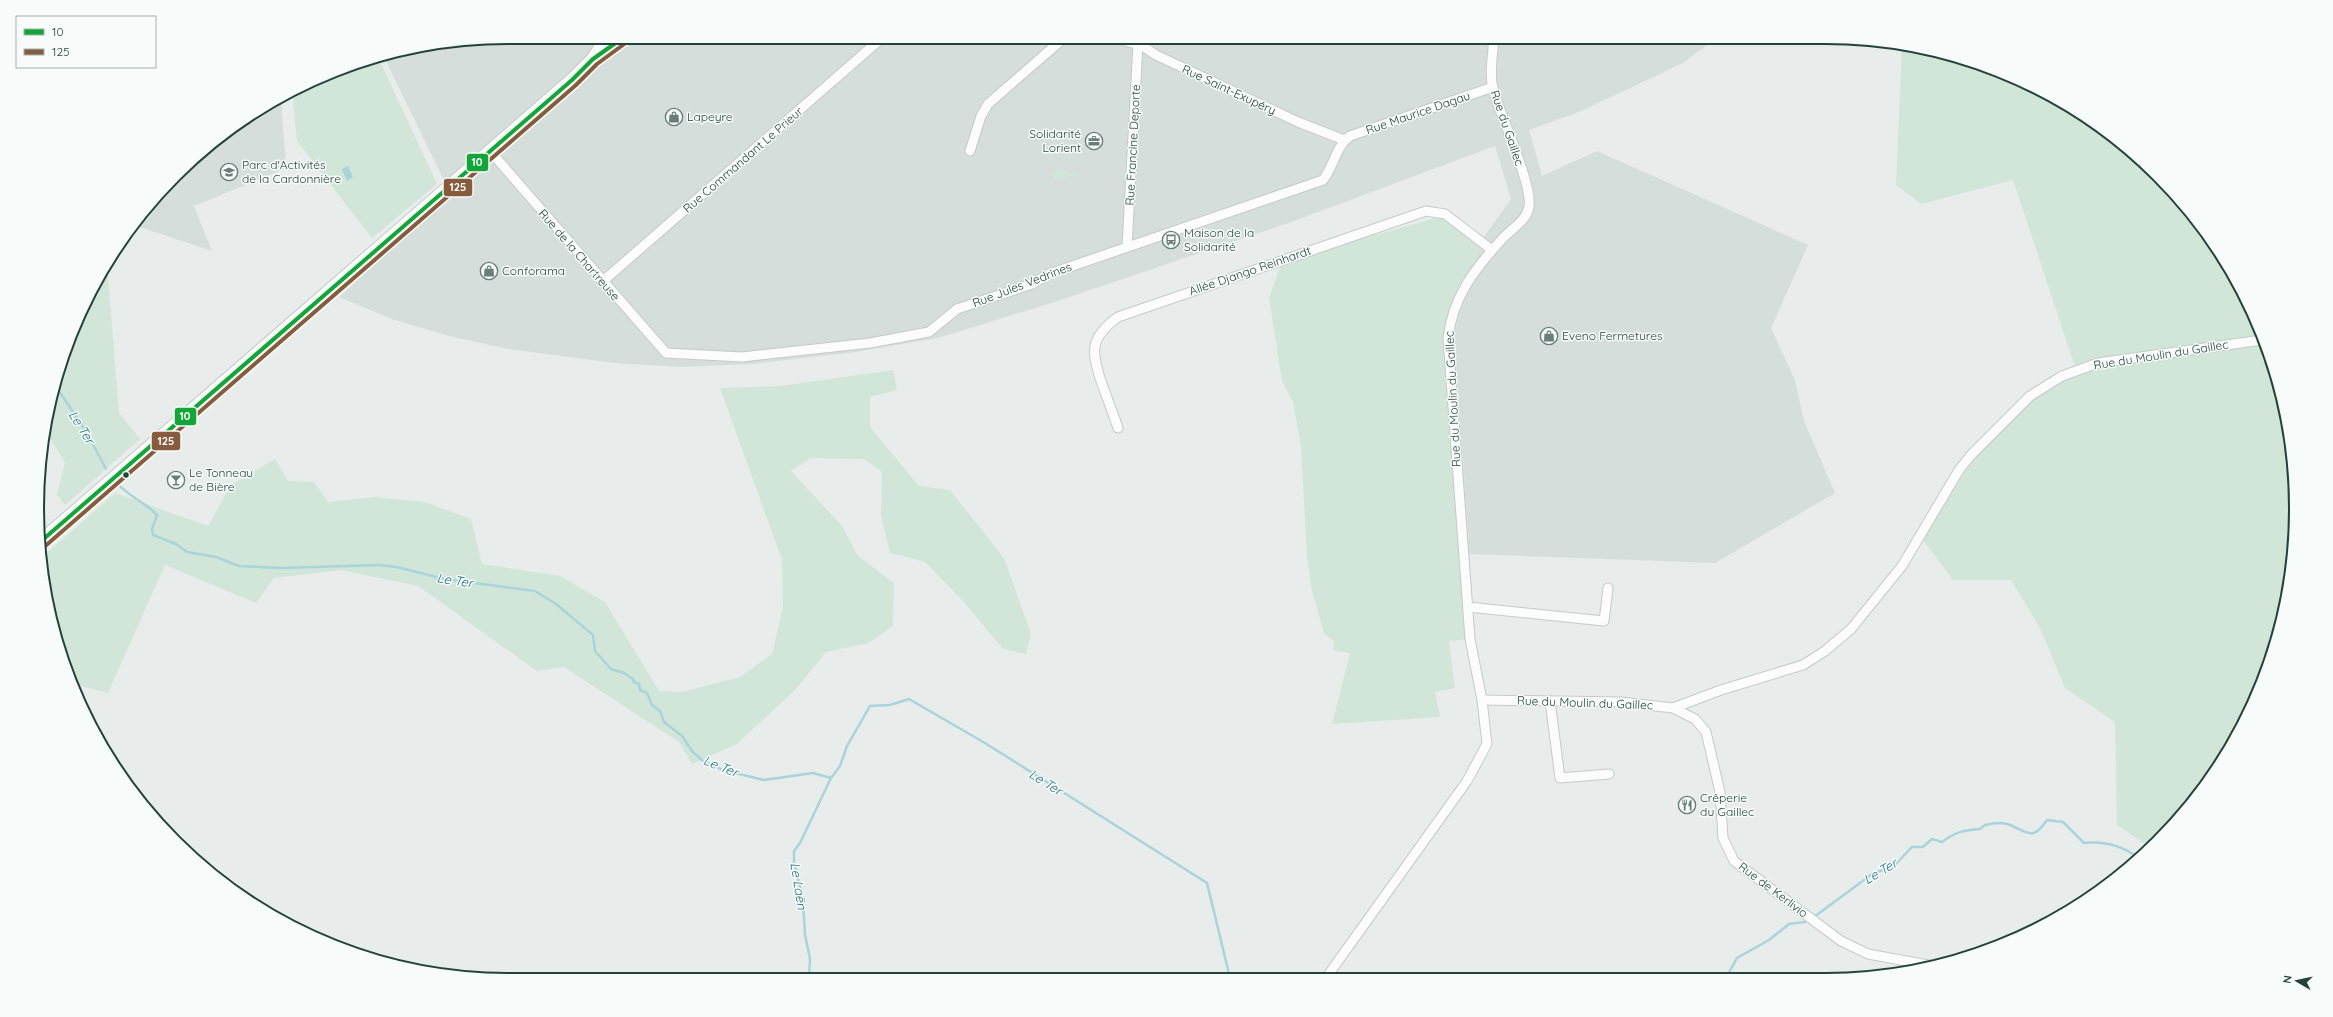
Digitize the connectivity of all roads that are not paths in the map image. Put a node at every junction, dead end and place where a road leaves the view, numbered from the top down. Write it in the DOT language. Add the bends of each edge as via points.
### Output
graph roads {
  1 [pos="603,44"];
  2 [pos="614,44"];
  3 [pos="875,44"];
  4 [pos="1057,44"];
  5 [pos="1140,44"];
  6 [pos="1145,44"];
  7 [pos="1494,44"];
  8 [pos="593,59"];
  9 [pos="1493,87"];
  10 [pos="1344,140"];
  11 [pos="490,151"];
  12 [pos="970,151"];
  13 [pos="1522,172"];
  14 [pos="1127,247"];
  15 [pos="1492,250"];
  16 [pos="602,282"];
  17 [pos="2257,341"];
  18 [pos="672,355"];
  19 [pos="1118,428"];
  20 [pos="45,538"];
  21 [pos="1608,588"];
  22 [pos="1468,606"];
  23 [pos="1482,700"];
  24 [pos="1550,701"];
  25 [pos="1673,708"];
  26 [pos="1609,774"];
  27 [pos="1918,963"];
  28 [pos="1330,973"];
  1 -- 8 [label="main road"];
  2 -- 8 [label="main road"];
  3 -- 16 [label="street, Rue Commandant Le Prieur"];
  4 -- 12 [label="street" via="988,104 981,116"];
  5 -- 14 [label="street, Rue Francine Deporte"];
  6 -- 10 [label="street, Rue Saint-Exupéry" via="1163,59 1298,122"];
  7 -- 9 [label="street, Rue du Gaillec"];
  8 -- 11 [label="main road"];
  9 -- 10 [label="street, Rue Maurice Dagau"];
  9 -- 13 [label="street, Rue du Gaillec"];
  10 -- 14 [label="street, Rue Jules Vedrines" via="1323,180"];
  11 -- 16 [label="street, Rue de la Chartreuse"];
  11 -- 20 [label="main road"];
  13 -- 15 [label="street, Rue du Moulin du Gaillec" via="1527,186 1529,206 1526,214"];
  14 -- 18 [label="street, Rue Jules Vedrines" via="1049,274 1032,284 957,309 929,332 870,343 742,357"];
  15 -- 19 [label="street, Allée Django Reinhardt" via="1445,214 1426,211 1118,317 1101,332 1094,359"];
  15 -- 22 [label="street, Rue du Moulin du Gaillec" via="1458,297 1451,316 1448,339"];
  16 -- 18 [label="street, Rue de la Chartreuse" via="665,352"];
  17 -- 25 [label="street, Rue du Moulin du Gaillec" via="2098,363 2052,382 2030,396 1971,455 1902,566 1851,629 1803,665 1721,690"];
  21 -- 22 [label="street" via="1604,622"];
  22 -- 23 [label="street, Rue du Moulin du Gaillec" via="1470,639"];
  23 -- 24 [label="street, Rue du Moulin du Gaillec"];
  23 -- 28 [label="street, Rue du Moulin du Gaillec" via="1487,744 1467,781"];
  24 -- 25 [label="street, Rue du Moulin du Gaillec" via="1621,702"];
  24 -- 26 [label="street" via="1560,778"];
  25 -- 27 [label="street, Rue de Kerlivio" via="1695,720 1706,732 1720,792 1723,838 1734,861 1841,941 1868,954"];
}
